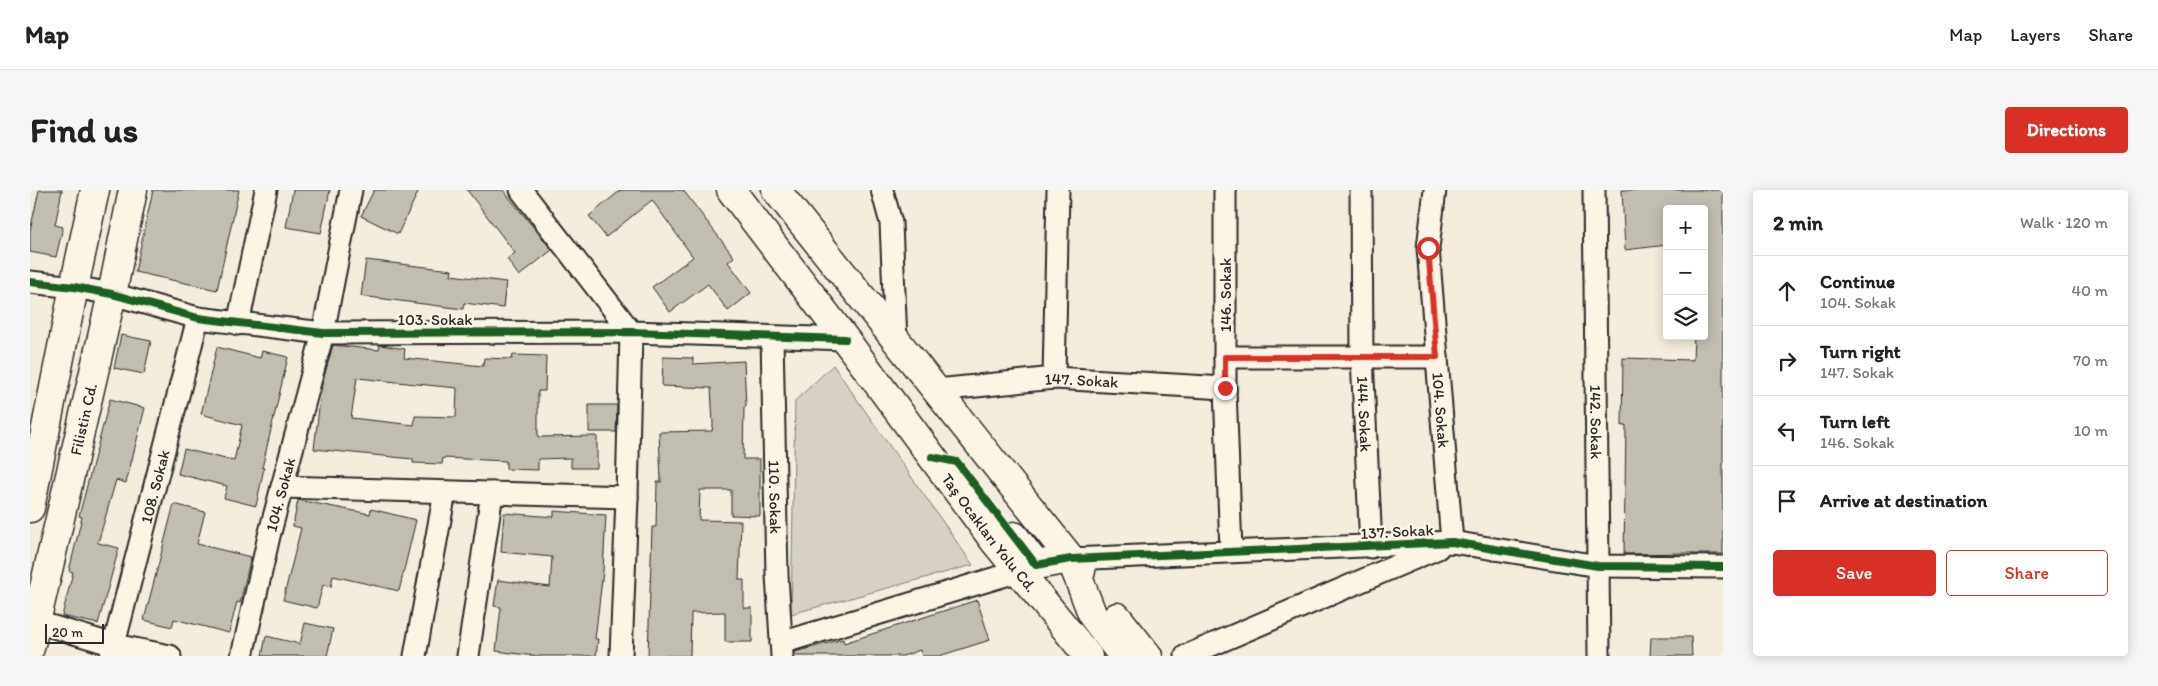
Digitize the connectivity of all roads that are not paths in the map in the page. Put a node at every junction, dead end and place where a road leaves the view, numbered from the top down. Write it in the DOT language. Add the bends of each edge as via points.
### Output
graph roads {
  1 [pos="96,190"];
  2 [pos="133,190"];
  3 [pos="266,190"];
  4 [pos="351,190"];
  5 [pos="521,190"];
  6 [pos="776,190"];
  7 [pos="882,190"];
  8 [pos="1058,190"];
  9 [pos="1225,190"];
  10 [pos="1360,190"];
  11 [pos="1435,190"];
  12 [pos="1594,190"];
  13 [pos="733,191"];
  14 [pos="30,282"];
  15 [pos="74,287"];
  16 [pos="112,294"];
  17 [pos="198,318"];
  18 [pos="238,324"];
  19 [pos="631,332"];
  20 [pos="323,333"];
  21 [pos="772,337"];
  22 [pos="845,339"];
  23 [pos="896,340"];
  24 [pos="1225,357"];
  25 [pos="1362,357"];
  26 [pos="1437,357"];
  27 [pos="1054,378"];
  28 [pos="1225,388"];
  29 [pos="937,390"];
  30 [pos="932,457"];
  31 [pos="282,487"];
  32 [pos="445,492"];
  33 [pos="492,493"];
  34 [pos="627,498"];
  35 [pos="30,508"];
  36 [pos="1452,542"];
  37 [pos="1371,547"];
  38 [pos="1231,550"];
  39 [pos="1071,559"];
  40 [pos="1598,566"];
  41 [pos="1723,566"];
  42 [pos="1019,571"];
  43 [pos="34,618"];
  44 [pos="30,648"];
  45 [pos="782,649"];
  46 [pos="113,650"];
  47 [pos="170,656"];
  48 [pos="242,656"];
  49 [pos="415,656"];
  50 [pos="468,656"];
  51 [pos="621,656"];
  52 [pos="1088,656"];
  53 [pos="1123,656"];
  54 [pos="1148,656"];
  55 [pos="1186,656"];
  56 [pos="1599,656"];
  1 -- 15 [label="main road"];
  2 -- 16 [label="main road, Filistin Cd."];
  3 -- 18 [label="street"];
  4 -- 20 [label="street, 104. Sokak"];
  5 -- 19 [label="street"];
  6 -- 23 [label="main road"];
  7 -- 23 [label="street" via="891,223"];
  8 -- 27 [label="street"];
  9 -- 24 [label="street, 146. Sokak"];
  10 -- 25 [label="street, 144. Sokak"];
  11 -- 26 [label="street, 104. Sokak" via="1428,248"];
  12 -- 40 [label="street, 142. Sokak"];
  13 -- 22 [label="main road, Taş Ocakları Yolu Cd."];
  14 -- 15 [label="street, 103. Sokak"];
  15 -- 16 [label="street, 103. Sokak"];
  15 -- 35 [label="main road"];
  16 -- 17 [label="street, 103. Sokak"];
  16 -- 43 [label="main road, Filistin Cd."];
  17 -- 18 [label="street, 103. Sokak"];
  17 -- 46 [label="street, 108. Sokak"];
  18 -- 20 [label="street, 103. Sokak"];
  19 -- 20 [label="street, 103. Sokak"];
  19 -- 21 [label="street, 103. Sokak"];
  19 -- 34 [label="street"];
  20 -- 31 [label="street, 104. Sokak"];
  21 -- 22 [label="street, 103. Sokak"];
  21 -- 45 [label="street, 110. Sokak" via="777,575"];
  22 -- 30 [label="main road, Taş Ocakları Yolu Cd."];
  23 -- 29 [label="main road"];
  24 -- 25 [label="street"];
  24 -- 28 [label="street, 146. Sokak"];
  25 -- 26 [label="street"];
  25 -- 37 [label="street, 144. Sokak"];
  26 -- 36 [label="street, 104. Sokak"];
  27 -- 28 [label="street, 147. Sokak"];
  27 -- 29 [label="street, 147. Sokak"];
  28 -- 38 [label="street, 146. Sokak"];
  29 -- 39 [label="main road"];
  30 -- 39 [label="main road" via="958,462 1036,565"];
  30 -- 42 [label="main road, Taş Ocakları Yolu Cd."];
  31 -- 32 [label="street"];
  31 -- 48 [label="street, 104. Sokak"];
  32 -- 33 [label="street"];
  32 -- 49 [label="street"];
  33 -- 34 [label="street"];
  33 -- 50 [label="street"];
  34 -- 51 [label="street"];
  36 -- 37 [label="street, 137. Sokak"];
  36 -- 40 [label="street, 137. Sokak"];
  36 -- 55 [label="street"];
  37 -- 38 [label="street, 137. Sokak"];
  38 -- 39 [label="street, 137. Sokak"];
  39 -- 53 [label="main road" via="1092,616"];
  39 -- 54 [label="main road"];
  40 -- 41 [label="street, 137. Sokak"];
  40 -- 56 [label="street, 142. Sokak"];
  42 -- 45 [label="street"];
  42 -- 52 [label="main road, Taş Ocakları Yolu Cd."];
  43 -- 44 [label="main road, Filistin Cd."];
  43 -- 46 [label="street"];
  46 -- 47 [label="street"];
}
